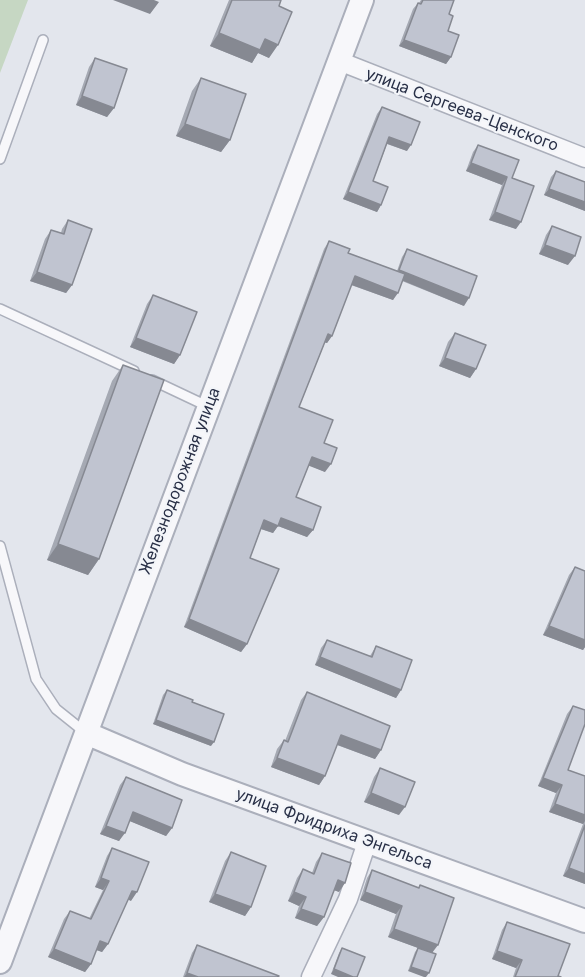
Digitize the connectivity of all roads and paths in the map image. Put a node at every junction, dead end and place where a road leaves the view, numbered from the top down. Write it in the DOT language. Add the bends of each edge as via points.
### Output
graph roads {
  1 [pos="362,0"];
  2 [pos="43,40"];
  3 [pos="339,62"];
  4 [pos="585,158"];
  5 [pos="0,159"];
  6 [pos="0,309"];
  7 [pos="207,406"];
  8 [pos="0,546"];
  9 [pos="86,733"];
  10 [pos="367,842"];
  11 [pos="585,921"];
  12 [pos="0,962"];
  13 [pos="311,977"];
  1 -- 3 [label="street, Железнодорожная улица"];
  2 -- 5 [label="lane"];
  3 -- 4 [label="street, улица Сергеева-Ценского"];
  3 -- 7 [label="street, Железнодорожная улица"];
  6 -- 7 [label="lane"];
  7 -- 9 [label="street, Железнодорожная улица"];
  8 -- 9 [label="lane" via="36,679 56,709"];
  9 -- 10 [label="street, улица Фридриха Энгельса" via="182,774"];
  9 -- 12 [label="street, Железнодорожная улица"];
  10 -- 11 [label="street, улица Фридриха Энгельса"];
  10 -- 13 [label="street" via="348,899"];
}
